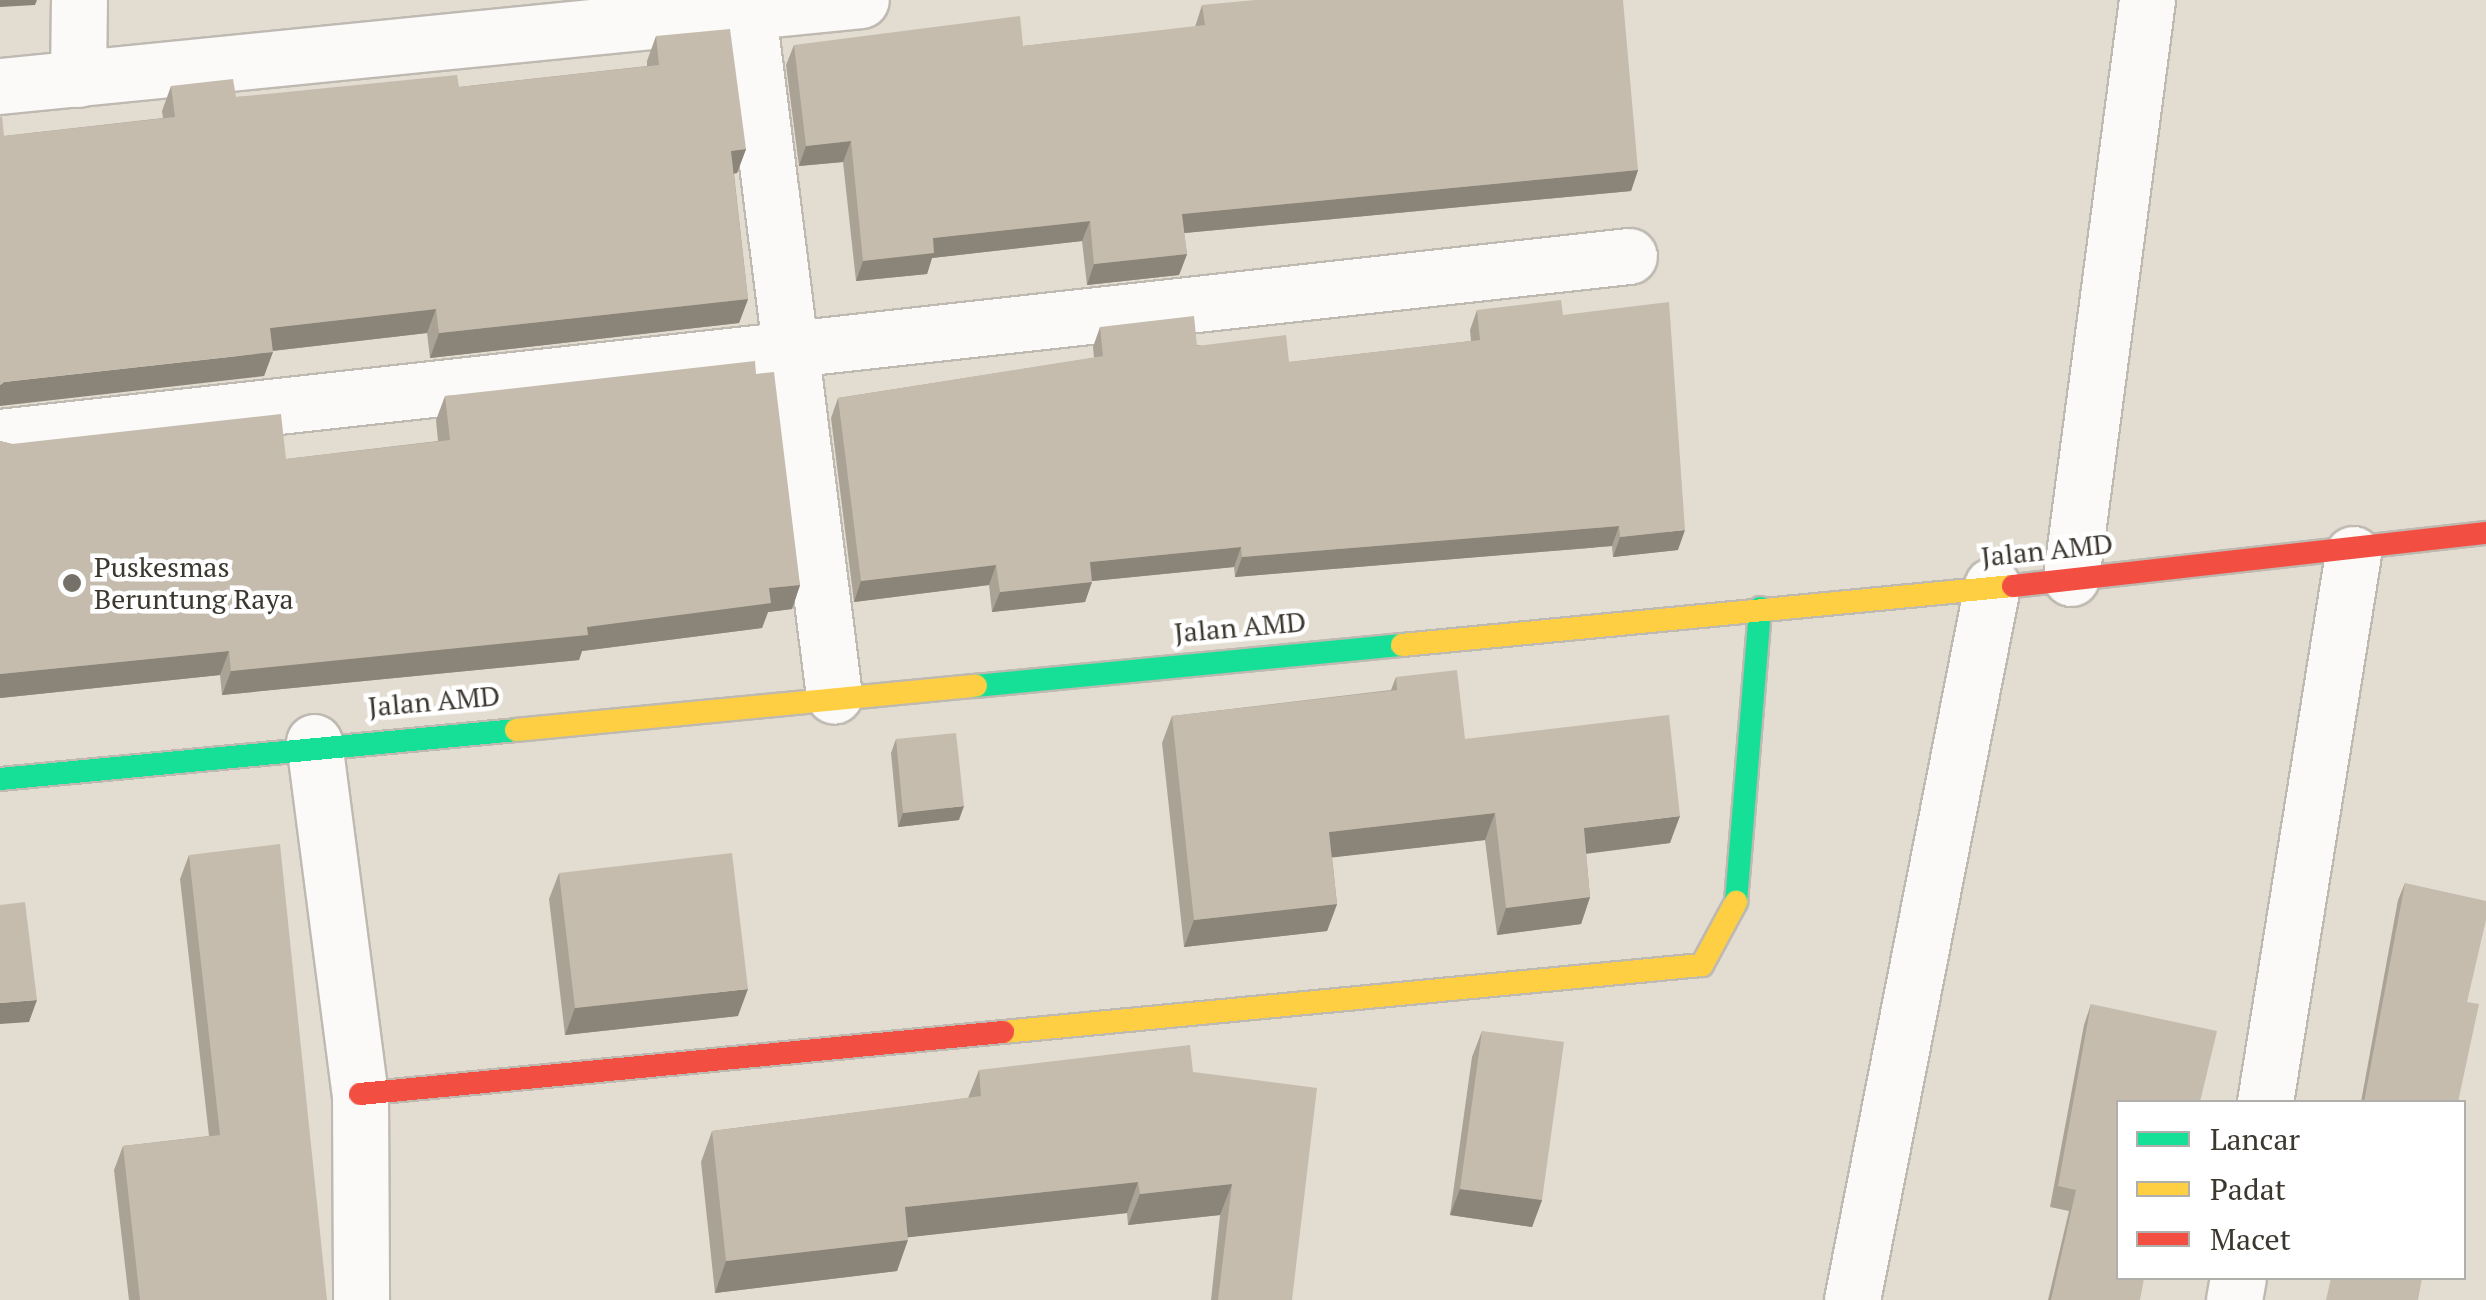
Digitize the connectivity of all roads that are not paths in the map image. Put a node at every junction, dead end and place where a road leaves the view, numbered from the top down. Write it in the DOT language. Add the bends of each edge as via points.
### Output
graph roads {
  1 [pos="79,0"];
  2 [pos="861,0"];
  3 [pos="2148,0"];
  4 [pos="748,13"];
  5 [pos="78,79"];
  6 [pos="0,86"];
  7 [pos="1629,256"];
  8 [pos="795,342"];
  9 [pos="0,436"];
  10 [pos="2486,533"];
  11 [pos="2353,554"];
  12 [pos="2071,578"];
  13 [pos="1992,586"];
  14 [pos="1760,608"];
  15 [pos="834,696"];
  16 [pos="314,742"];
  17 [pos="0,778"];
  18 [pos="360,1094"];
  19 [pos="2266,1100"];
  20 [pos="361,1300"];
  21 [pos="1852,1300"];
  1 -- 5 [label="street"];
  2 -- 4 [label="street"];
  3 -- 12 [label="street"];
  4 -- 5 [label="street"];
  4 -- 8 [label="street"];
  5 -- 6 [label="street"];
  7 -- 8 [label="street"];
  8 -- 9 [label="street"];
  8 -- 15 [label="street"];
  10 -- 11 [label="street, Jalan AMD"];
  11 -- 12 [label="street, Jalan AMD"];
  11 -- 19 [label="street"];
  12 -- 13 [label="street, Jalan AMD"];
  13 -- 14 [label="street, Jalan AMD"];
  13 -- 21 [label="street"];
  14 -- 15 [label="street, Jalan AMD"];
  14 -- 18 [label="street" via="1735,909 1702,965"];
  15 -- 16 [label="street, Jalan AMD"];
  16 -- 17 [label="street, Jalan AMD"];
  16 -- 18 [label="street"];
  18 -- 20 [label="street"];
}
